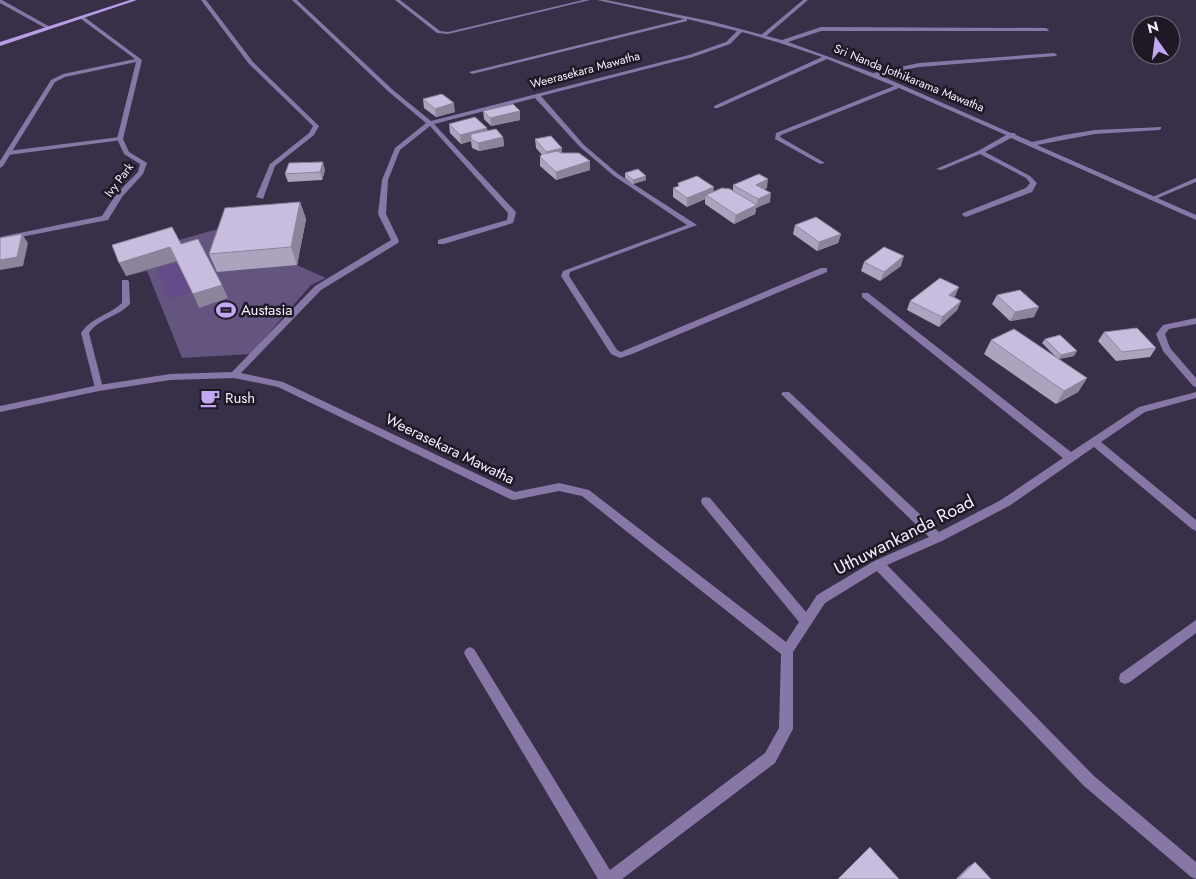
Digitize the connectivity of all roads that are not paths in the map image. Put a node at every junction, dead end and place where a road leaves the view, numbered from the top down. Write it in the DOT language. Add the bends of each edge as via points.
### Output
graph roads {
  1 [pos="0,0"];
  2 [pos="135,0"];
  3 [pos="202,0"];
  4 [pos="294,0"];
  5 [pos="397,0"];
  6 [pos="588,0"];
  7 [pos="599,0"];
  8 [pos="806,0"];
  9 [pos="83,18"];
  10 [pos="688,19"];
  11 [pos="49,28"];
  12 [pos="741,30"];
  13 [pos="1046,30"];
  14 [pos="762,36"];
  15 [pos="782,42"];
  16 [pos="0,44"];
  17 [pos="1054,55"];
  18 [pos="825,58"];
  19 [pos="139,60"];
  20 [pos="472,72"];
  21 [pos="873,75"];
  22 [pos="899,86"];
  23 [pos="537,96"];
  24 [pos="716,107"];
  25 [pos="430,123"];
  26 [pos="1159,128"];
  27 [pos="1013,134"];
  28 [pos="120,139"];
  29 [pos="1032,144"];
  30 [pos="8,152"];
  31 [pos="980,152"];
  32 [pos="822,163"];
  33 [pos="0,166"];
  34 [pos="940,169"];
  35 [pos="1196,180"];
  36 [pos="260,197"];
  37 [pos="1151,199"];
  38 [pos="966,215"];
  39 [pos="1196,218"];
  40 [pos="0,238"];
  41 [pos="441,242"];
  42 [pos="824,270"];
  43 [pos="125,282"];
  44 [pos="865,295"];
  45 [pos="1196,322"];
  46 [pos="234,375"];
  47 [pos="1196,384"];
  48 [pos="99,388"];
  49 [pos="786,394"];
  50 [pos="1196,395"];
  51 [pos="3,411"];
  52 [pos="1094,442"];
  53 [pos="1071,458"];
  54 [pos="706,501"];
  55 [pos="1196,526"];
  56 [pos="938,538"];
  57 [pos="878,564"];
  58 [pos="806,621"];
  59 [pos="1196,626"];
  60 [pos="787,651"];
  61 [pos="470,653"];
  62 [pos="1125,678"];
  63 [pos="1196,872"];
  64 [pos="606,879"];
  65 [pos="610,879"];
  1 -- 11 [label="street"];
  2 -- 9 [label="main road"];
  3 -- 36 [label="street" via="252,62 316,126 312,134 272,165"];
  4 -- 25 [label="street"];
  5 -- 6 [label="lane" via="439,32"];
  7 -- 10 [label="street, Sri Nanda Jothikarama Mawatha"];
  8 -- 14 [label="lane"];
  9 -- 11 [label="main road"];
  9 -- 19 [label="street"];
  10 -- 12 [label="street, Sri Nanda Jothikarama Mawatha"];
  10 -- 20 [label="street"];
  11 -- 16 [label="main road"];
  12 -- 14 [label="street, Sri Nanda Jothikarama Mawatha"];
  12 -- 23 [label="street, Weerasekara Mawatha" via="728,43 691,56"];
  13 -- 15 [label="street" via="821,29"];
  14 -- 15 [label="street, Sri Nanda Jothikarama Mawatha"];
  15 -- 18 [label="street, Sri Nanda Jothikarama Mawatha"];
  17 -- 21 [label="street" via="920,65"];
  18 -- 21 [label="street, Sri Nanda Jothikarama Mawatha"];
  18 -- 24 [label="street"];
  19 -- 28 [label="street, Ivy Park"];
  19 -- 30 [label="street" via="53,81"];
  21 -- 22 [label="street, Sri Nanda Jothikarama Mawatha"];
  22 -- 27 [label="street, Sri Nanda Jothikarama Mawatha"];
  22 -- 32 [label="street" via="778,134 777,138"];
  23 -- 25 [label="street, Weerasekara Mawatha"];
  23 -- 42 [label="street" via="582,146 616,175 692,224 567,271 565,276 614,352 620,355 629,352"];
  25 -- 41 [label="street" via="512,213 510,220"];
  25 -- 46 [label="street, Weerasekara Mawatha" via="397,149 385,180 382,214 395,241 318,288"];
  26 -- 29 [label="street" via="1091,131"];
  27 -- 29 [label="street, Sri Nanda Jothikarama Mawatha"];
  27 -- 31 [label="street"];
  28 -- 30 [label="lane"];
  28 -- 40 [label="street, Ivy Park" via="126,153 144,163 141,173 118,196 105,218"];
  29 -- 37 [label="street, Sri Nanda Jothikarama Mawatha"];
  30 -- 33 [label="street"];
  31 -- 34 [label="street"];
  31 -- 38 [label="street" via="1034,183 1029,190"];
  35 -- 37 [label="lane"];
  37 -- 39 [label="street, Sri Nanda Jothikarama Mawatha"];
  43 -- 48 [label="lane" via="126,304 99,318 85,333"];
  44 -- 53 [label="street"];
  45 -- 47 [label="street" via="1166,327 1160,334 1166,349"];
  46 -- 48 [label="street, Weerasekara Mawatha" via="170,377"];
  46 -- 60 [label="street, Weerasekara Mawatha" via="280,384 514,496 559,487 585,492"];
  48 -- 51 [label="street, Weerasekara Mawatha"];
  49 -- 56 [label="street"];
  50 -- 52 [label="street, Uthuwankanda Road" via="1142,409"];
  52 -- 53 [label="street, Uthuwankanda Road"];
  52 -- 55 [label="street"];
  53 -- 56 [label="street, Uthuwankanda Road" via="1005,503"];
  54 -- 58 [label="street"];
  56 -- 57 [label="street, Uthuwankanda Road"];
  57 -- 58 [label="street, Uthuwankanda Road" via="821,599"];
  57 -- 63 [label="street" via="1089,780"];
  58 -- 60 [label="street, Uthuwankanda Road"];
  59 -- 62 [label="street"];
  60 -- 65 [label="street" via="786,729 770,758"];
  61 -- 64 [label="street"];
}
